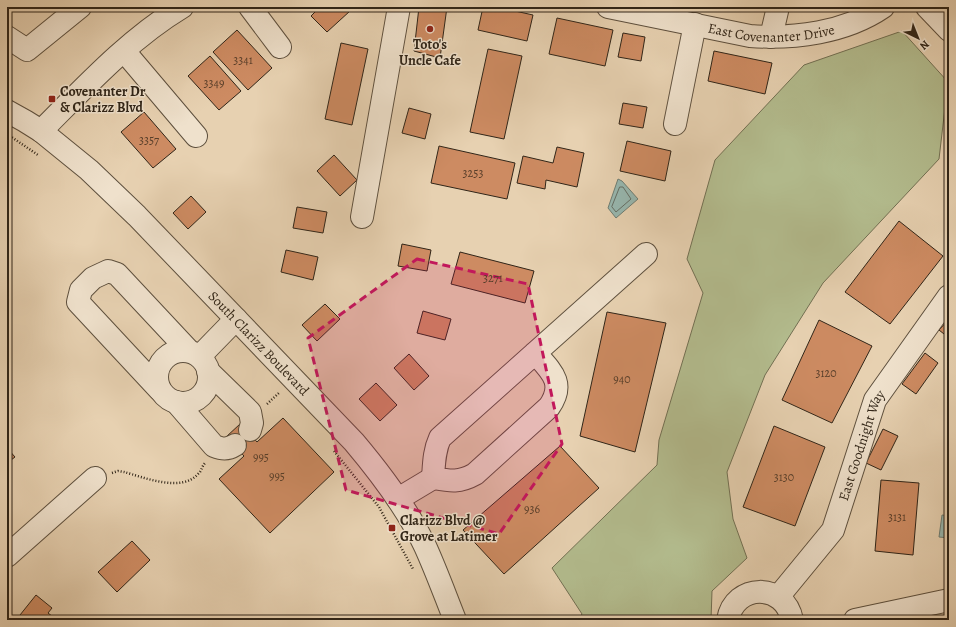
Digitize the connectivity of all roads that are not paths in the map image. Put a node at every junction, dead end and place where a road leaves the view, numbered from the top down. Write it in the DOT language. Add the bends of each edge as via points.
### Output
graph roads {
  1 [pos="80,7"];
  2 [pos="182,7"];
  3 [pos="250,7"];
  4 [pos="399,7"];
  5 [pos="608,7"];
  6 [pos="778,7"];
  7 [pos="883,7"];
  8 [pos="926,7"];
  9 [pos="695,24"];
  10 [pos="949,30"];
  11 [pos="7,37"];
  12 [pos="771,38"];
  13 [pos="280,47"];
  14 [pos="124,51"];
  15 [pos="7,111"];
  16 [pos="675,124"];
  17 [pos="41,131"];
  18 [pos="196,136"];
  19 [pos="362,218"];
  20 [pos="646,254"];
  21 [pos="949,296"];
  22 [pos="236,319"];
  23 [pos="535,353"];
  24 [pos="199,359"];
  25 [pos="168,396"];
  26 [pos="95,478"];
  27 [pos="433,478"];
  28 [pos="398,500"];
  29 [pos="7,556"];
  30 [pos="778,597"];
  31 [pos="949,600"];
  32 [pos="455,620"];
  33 [pos="728,620"];
  34 [pos="792,620"];
  35 [pos="855,620"];
  1 -- 11 [label="street" via="27,50"];
  2 -- 14 [label="street"];
  3 -- 13 [label="street"];
  4 -- 19 [label="street"];
  5 -- 9 [label="street, East Covenanter Drive"];
  6 -- 12 [label="street"];
  7 -- 12 [label="street, East Covenanter Drive" via="841,27"];
  8 -- 10 [label="street"];
  9 -- 12 [label="street, East Covenanter Drive"];
  9 -- 16 [label="street"];
  14 -- 17 [label="street"];
  14 -- 18 [label="street"];
  15 -- 17 [label="street, South Clarizz Boulevard"];
  17 -- 22 [label="street, South Clarizz Boulevard" via="100,180"];
  20 -- 23 [label="street"];
  21 -- 30 [label="street, East Goodnight Way" via="875,400 833,530"];
  22 -- 24 [label="street"];
  22 -- 28 [label="street, South Clarizz Boulevard" via="354,442"];
  23 -- 27 [label="street" via="440,438 434,456"];
  23 -- 27 [label="street" via="554,374 557,382 555,399 550,407 475,474 454,482"];
  24 -- 25 [label="street" via="209,380 201,395 185,403"];
  24 -- 25 [label="street" via="180,351 164,358 157,374"];
  24 -- 25 [label="street" via="250,412 252,423 242,438 228,449 214,446"];
  24 -- 25 [label="street" via="117,274 108,271 93,278 81,290 78,302"];
  26 -- 29 [label="street"];
  27 -- 28 [label="street"];
  28 -- 32 [label="street, South Clarizz Boulevard" via="424,545"];
  30 -- 33 [label="street" via="768,592 751,593 741,597 733,606"];
  30 -- 34 [label="street" via="790,611"];
  31 -- 35 [label="street"];
}
